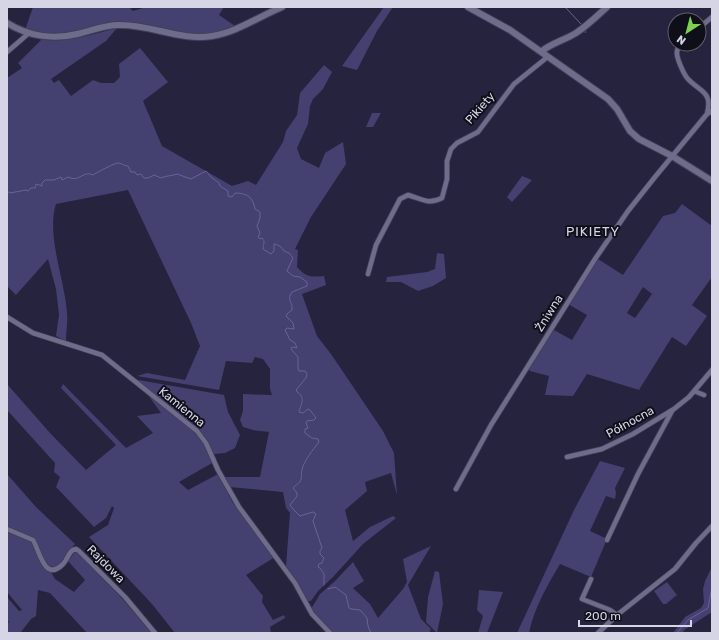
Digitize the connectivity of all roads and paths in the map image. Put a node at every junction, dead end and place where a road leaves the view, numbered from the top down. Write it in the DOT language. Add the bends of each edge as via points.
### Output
graph roads {
  1 [pos="282,7"];
  2 [pos="468,7"];
  3 [pos="607,7"];
  4 [pos="7,23"];
  5 [pos="29,33"];
  6 [pos="554,45"];
  7 [pos="7,52"];
  8 [pos="541,52"];
  9 [pos="677,52"];
  10 [pos="547,56"];
  11 [pos="712,111"];
  12 [pos="707,114"];
  13 [pos="672,156"];
  14 [pos="712,181"];
  15 [pos="368,274"];
  16 [pos="7,318"];
  17 [pos="712,370"];
  18 [pos="694,391"];
  19 [pos="704,395"];
  20 [pos="672,411"];
  21 [pos="567,456"];
  22 [pos="456,489"];
  23 [pos="712,526"];
  24 [pos="7,529"];
  25 [pos="608,540"];
  26 [pos="591,579"];
  27 [pos="617,615"];
  28 [pos="155,633"];
  29 [pos="330,633"];
  30 [pos="598,633"];
  1 -- 5 [label="street" via="234,30 210,36 187,36 140,26 120,25 64,36 46,37"];
  2 -- 8 [label="street" via="510,30"];
  3 -- 6 [label="street" via="577,33"];
  4 -- 5 [label="street"];
  5 -- 7 [label="street"];
  6 -- 8 [label="street" via="546,47"];
  6 -- 10 [label="street"];
  8 -- 10 [label="street"];
  9 -- 12 [label="street" via="686,77 705,92 709,104"];
  10 -- 13 [label="street" via="608,99 630,131 639,139"];
  10 -- 15 [label="street, Pikiety" via="514,84 478,132 451,149 442,198 435,202 408,195 400,199 376,245"];
  11 -- 12 [label="street, Żniwna"];
  12 -- 13 [label="street, Żniwna"];
  13 -- 14 [label="street"];
  13 -- 22 [label="street, Żniwna" via="628,211 567,303 491,425"];
  16 -- 29 [label="street, Kamienna" via="33,333 102,355 197,431 206,443 239,507 295,583 312,614"];
  17 -- 18 [label="street, Północna"];
  18 -- 19 [label="street"];
  18 -- 20 [label="street, Północna"];
  20 -- 21 [label="street, Północna" via="602,449"];
  20 -- 25 [label="street" via="638,474"];
  23 -- 27 [label="street" via="675,569"];
  24 -- 28 [label="street, Rajdowa" via="33,540 42,562 54,570 62,565 73,550 79,551 125,597"];
  26 -- 27 [label="street" via="582,599"];
  27 -- 30 [label="street"];
}
